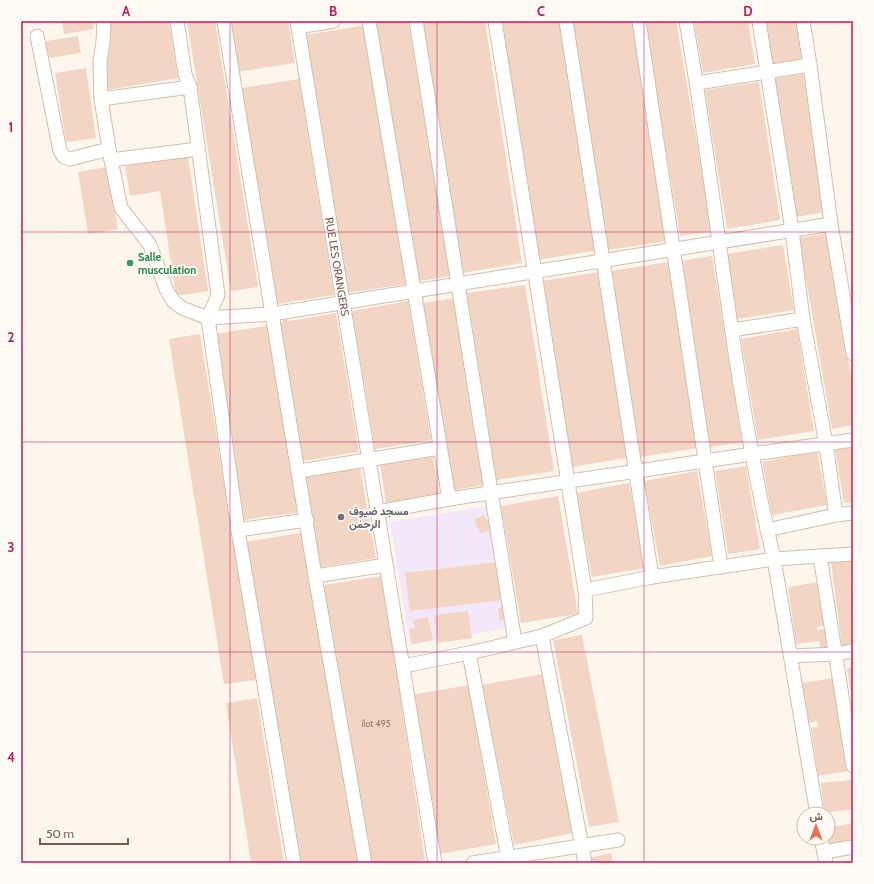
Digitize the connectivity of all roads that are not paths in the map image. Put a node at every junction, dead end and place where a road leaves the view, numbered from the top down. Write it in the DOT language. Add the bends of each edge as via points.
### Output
graph roads {
  1 [pos="104,21"];
  2 [pos="177,21"];
  3 [pos="224,21"];
  4 [pos="334,21"];
  5 [pos="369,21"];
  6 [pos="416,21"];
  7 [pos="495,21"];
  8 [pos="566,21"];
  9 [pos="638,21"];
  10 [pos="686,21"];
  11 [pos="759,21"];
  12 [pos="803,21"];
  13 [pos="297,24"];
  14 [pos="37,36"];
  15 [pos="810,65"];
  16 [pos="767,72"];
  17 [pos="697,83"];
  18 [pos="190,87"];
  19 [pos="101,99"];
  20 [pos="198,149"];
  21 [pos="110,155"];
  22 [pos="831,224"];
  23 [pos="792,230"];
  24 [pos="718,242"];
  25 [pos="673,249"];
  26 [pos="603,261"];
  27 [pos="534,272"];
  28 [pos="458,284"];
  29 [pos="414,291"];
  30 [pos="343,303"];
  31 [pos="272,314"];
  32 [pos="208,318"];
  33 [pos="803,319"];
  34 [pos="732,330"];
  35 [pos="853,354"];
  36 [pos="853,440"];
  37 [pos="826,444"];
  38 [pos="440,448"];
  39 [pos="752,454"];
  40 [pos="368,459"];
  41 [pos="705,462"];
  42 [pos="299,471"];
  43 [pos="636,472"];
  44 [pos="568,482"];
  45 [pos="492,493"];
  46 [pos="449,499"];
  47 [pos="377,512"];
  48 [pos="853,513"];
  49 [pos="836,515"];
  50 [pos="307,520"];
  51 [pos="238,530"];
  52 [pos="767,530"];
  53 [pos="853,554"];
  54 [pos="820,556"];
  55 [pos="774,559"];
  56 [pos="386,565"];
  57 [pos="721,567"];
  58 [pos="315,576"];
  59 [pos="652,577"];
  60 [pos="585,590"];
  61 [pos="542,636"];
  62 [pos="515,642"];
  63 [pos="853,651"];
  64 [pos="469,653"];
  65 [pos="836,654"];
  66 [pos="791,656"];
  67 [pos="403,666"];
  68 [pos="853,766"];
  69 [pos="816,806"];
  70 [pos="618,840"];
  71 [pos="582,846"];
  72 [pos="823,846"];
  73 [pos="853,847"];
  74 [pos="825,858"];
  75 [pos="509,860"];
  76 [pos="294,863"];
  77 [pos="366,863"];
  78 [pos="435,863"];
  79 [pos="473,863"];
  80 [pos="584,863"];
  1 -- 19 [label="street" via="100,62"];
  2 -- 18 [label="street" via="185,74"];
  3 -- 31 [label="street"];
  4 -- 13 [label="street"];
  5 -- 29 [label="street"];
  6 -- 28 [label="street"];
  7 -- 27 [label="street"];
  8 -- 26 [label="street"];
  9 -- 25 [label="street"];
  10 -- 17 [label="street"];
  11 -- 16 [label="street"];
  12 -- 15 [label="street"];
  13 -- 30 [label="street, RUE LES ORANGERS"];
  14 -- 21 [label="street" via="60,151 64,157 70,159"];
  15 -- 16 [label="street"];
  15 -- 22 [label="street"];
  16 -- 17 [label="street"];
  16 -- 23 [label="street"];
  17 -- 24 [label="street"];
  18 -- 19 [label="street"];
  18 -- 20 [label="street"];
  19 -- 21 [label="street"];
  20 -- 21 [label="street"];
  20 -- 32 [label="street" via="218,295"];
  21 -- 32 [label="street" via="122,208 150,245 173,301 182,308"];
  22 -- 23 [label="street"];
  22 -- 35 [label="street"];
  23 -- 24 [label="street"];
  23 -- 33 [label="street"];
  24 -- 25 [label="street"];
  24 -- 34 [label="street"];
  25 -- 26 [label="street"];
  25 -- 41 [label="street"];
  26 -- 27 [label="street"];
  26 -- 43 [label="street"];
  27 -- 28 [label="street"];
  27 -- 44 [label="street"];
  28 -- 29 [label="street"];
  28 -- 45 [label="street"];
  29 -- 30 [label="street"];
  29 -- 38 [label="street"];
  30 -- 31 [label="street"];
  30 -- 40 [label="street, RUE LES ORANGERS"];
  31 -- 32 [label="street"];
  31 -- 42 [label="street"];
  32 -- 51 [label="street"];
  33 -- 34 [label="street"];
  33 -- 37 [label="street"];
  34 -- 39 [label="street"];
  36 -- 37 [label="street"];
  37 -- 39 [label="street"];
  37 -- 49 [label="street"];
  38 -- 40 [label="street"];
  38 -- 46 [label="street"];
  39 -- 41 [label="street"];
  39 -- 52 [label="street"];
  40 -- 42 [label="street"];
  40 -- 47 [label="street, RUE LES ORANGERS"];
  41 -- 43 [label="street"];
  41 -- 57 [label="street"];
  42 -- 50 [label="street"];
  43 -- 44 [label="street"];
  43 -- 59 [label="street"];
  44 -- 45 [label="street"];
  44 -- 60 [label="street"];
  45 -- 46 [label="street"];
  45 -- 62 [label="street"];
  46 -- 47 [label="street"];
  47 -- 56 [label="street, RUE LES ORANGERS"];
  48 -- 49 [label="street"];
  49 -- 52 [label="street"];
  50 -- 51 [label="street"];
  50 -- 58 [label="street"];
  51 -- 76 [label="street"];
  52 -- 55 [label="street"];
  53 -- 54 [label="street"];
  54 -- 55 [label="street"];
  54 -- 65 [label="street"];
  55 -- 57 [label="street"];
  55 -- 66 [label="street"];
  56 -- 58 [label="street"];
  56 -- 67 [label="street, RUE LES ORANGERS"];
  57 -- 59 [label="street"];
  58 -- 77 [label="street"];
  59 -- 60 [label="street"];
  60 -- 61 [label="street" via="586,618"];
  61 -- 62 [label="street"];
  61 -- 71 [label="street"];
  62 -- 64 [label="street"];
  63 -- 65 [label="street"];
  64 -- 67 [label="street"];
  64 -- 75 [label="street"];
  65 -- 66 [label="street"];
  65 -- 68 [label="street"];
  66 -- 69 [label="street"];
  67 -- 78 [label="street, RUE LES ORANGERS"];
  70 -- 71 [label="street"];
  71 -- 75 [label="street"];
  71 -- 80 [label="street"];
  72 -- 74 [label="street"];
  73 -- 74 [label="street"];
  75 -- 79 [label="street"];
}
